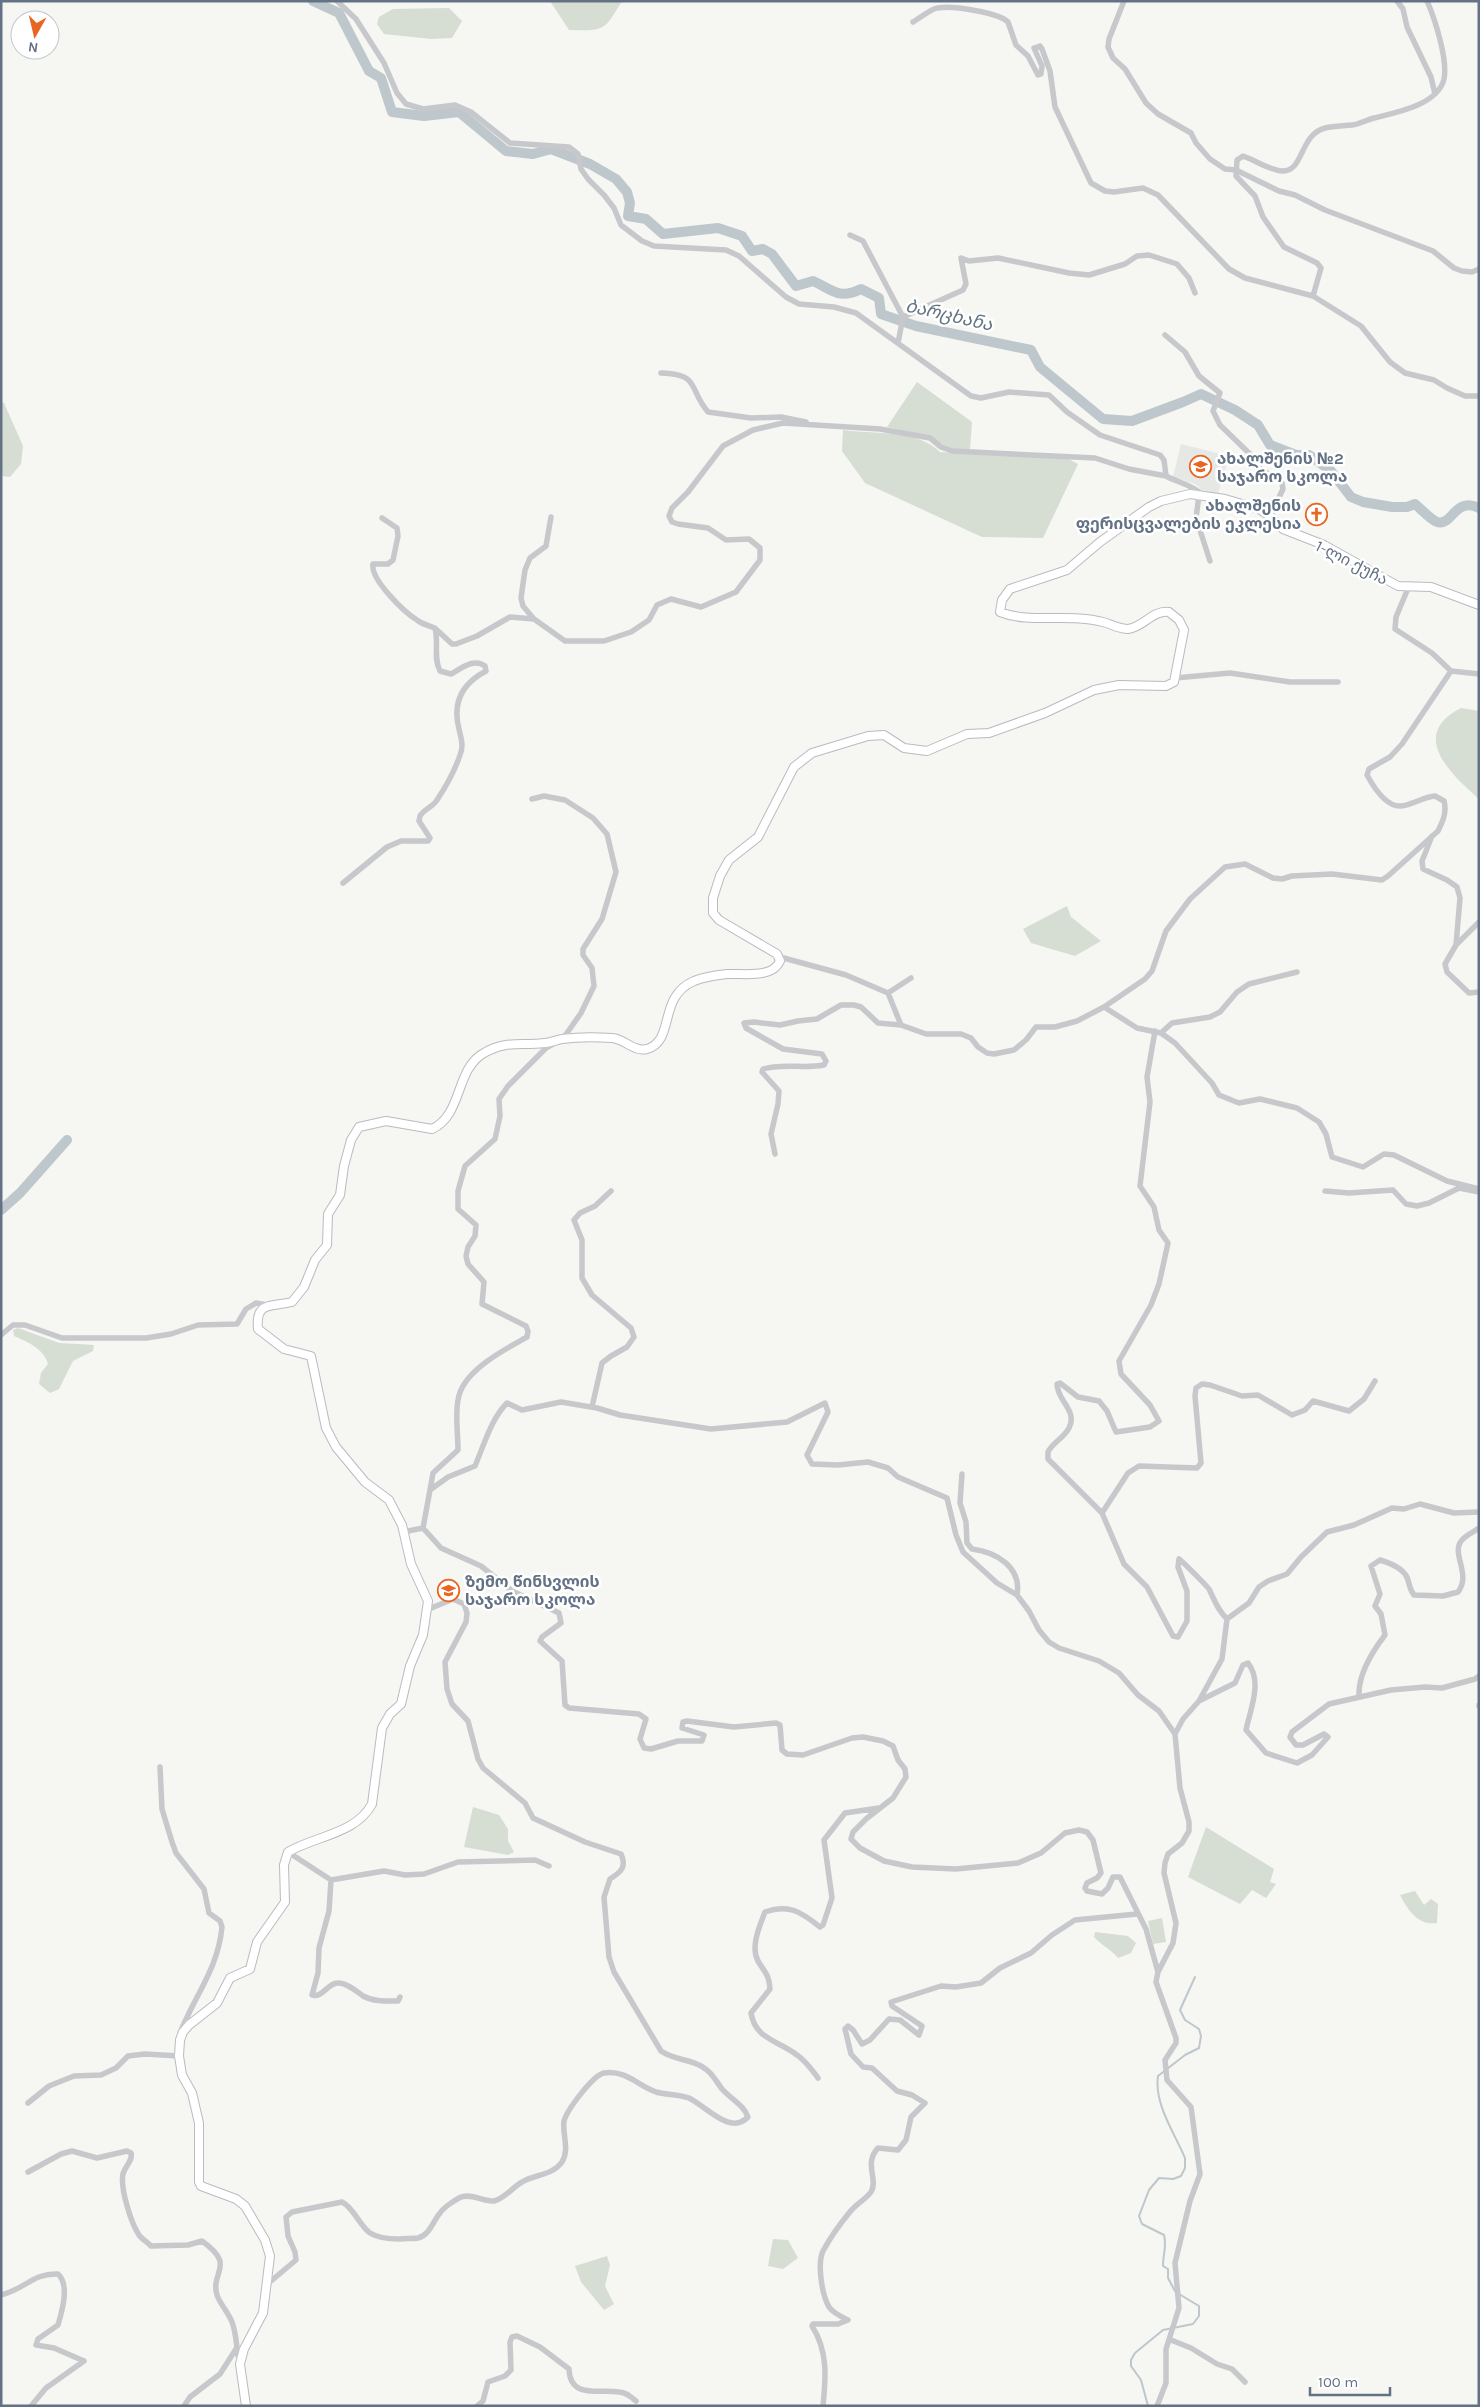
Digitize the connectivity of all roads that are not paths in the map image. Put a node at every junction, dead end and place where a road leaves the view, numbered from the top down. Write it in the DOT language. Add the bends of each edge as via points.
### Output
graph roads {
  1 [pos="337,1"];
  2 [pos="1124,1"];
  3 [pos="1397,1"];
  4 [pos="1427,1"];
  5 [pos="913,22"];
  6 [pos="1435,94"];
  7 [pos="1236,170"];
  8 [pos="850,236"];
  9 [pos="1479,269"];
  10 [pos="1195,293"];
  11 [pos="1313,296"];
  12 [pos="903,318"];
  13 [pos="1165,335"];
  14 [pos="898,344"];
  15 [pos="661,373"];
  16 [pos="1479,396"];
  17 [pos="811,424"];
  18 [pos="1166,476"];
  19 [pos="1201,495"];
  20 [pos="1270,516"];
  21 [pos="551,517"];
  22 [pos="382,518"];
  23 [pos="1210,562"];
  24 [pos="1409,586"];
  25 [pos="1479,605"];
  26 [pos="534,619"];
  27 [pos="435,628"];
  28 [pos="1450,671"];
  29 [pos="1479,674"];
  30 [pos="1175,678"];
  31 [pos="1338,682"];
  32 [pos="532,799"];
  33 [pos="1432,835"];
  34 [pos="342,883"];
  35 [pos="1479,922"];
  36 [pos="1456,945"];
  37 [pos="780,957"];
  38 [pos="1297,972"];
  39 [pos="911,978"];
  40 [pos="1479,992"];
  41 [pos="888,993"];
  42 [pos="1104,1008"];
  43 [pos="901,1025"];
  44 [pos="1158,1032"];
  45 [pos="562,1039"];
  46 [pos="775,1154"];
  47 [pos="611,1190"];
  48 [pos="1479,1190"];
  49 [pos="1325,1191"];
  50 [pos="267,1305"];
  51 [pos="1,1335"];
  52 [pos="1375,1381"];
  53 [pos="592,1407"];
  54 [pos="962,1474"];
  55 [pos="430,1490"];
  56 [pos="1479,1512"];
  57 [pos="1102,1513"];
  58 [pos="423,1528"];
  59 [pos="1479,1528"];
  60 [pos="402,1532"];
  61 [pos="1017,1594"];
  62 [pos="429,1609"];
  63 [pos="1227,1619"];
  64 [pos="1479,1676"];
  65 [pos="1359,1696"];
  66 [pos="1199,1701"];
  67 [pos="1174,1734"];
  68 [pos="160,1767"];
  69 [pos="881,1808"];
  70 [pos="288,1852"];
  71 [pos="548,1866"];
  72 [pos="331,1880"];
  73 [pos="1137,1914"];
  74 [pos="1158,1972"];
  75 [pos="400,1997"];
  76 [pos="180,2040"];
  77 [pos="179,2056"];
  78 [pos="818,2078"];
  79 [pos="28,2103"];
  80 [pos="28,2172"];
  81 [pos="265,2286"];
  82 [pos="1,2295"];
  83 [pos="1170,2340"];
  84 [pos="236,2349"];
  85 [pos="240,2364"];
  86 [pos="1245,2382"];
  87 [pos="636,2401"];
  88 [pos="31,2406"];
  89 [pos="184,2406"];
  90 [pos="246,2406"];
  91 [pos="477,2406"];
  92 [pos="823,2406"];
  93 [pos="1157,2406"];
  1 -- 14 [label="street" via="356,19 406,104 423,109 455,105 471,112 510,143 569,147 578,154 581,169 609,201 621,225 642,241 654,246 726,250 739,256 786,297 799,304 856,313"];
  2 -- 7 [label="street" via="1108,47 1113,58 1158,114 1191,133 1210,159 1225,169"];
  3 -- 6 [label="street" via="1431,77"];
  4 -- 6 [label="street" via="1438,32 1445,68 1444,79"];
  5 -- 11 [label="street" via="940,8 1004,19 1016,46 1028,56 1038,75 1042,66 1034,48 1042,49 1050,71 1055,107 1091,183 1104,191 1150,190 1229,270 1245,278"];
  6 -- 7 [label="street" via="1405,112 1352,125 1323,128 1310,136 1294,167 1288,170 1271,168 1243,156 1237,160"];
  7 -- 9 [label="street" via="1325,210 1433,251 1454,268 1472,272"];
  7 -- 11 [label="street" via="1236,176 1254,196 1284,247 1321,268"];
  8 -- 12 [label="street" via="863,241"];
  10 -- 12 [label="street" via="1189,278 1177,264 1149,255 1137,256 1126,264 1089,275 998,258 969,261 961,258 966,284 964,290"];
  11 -- 16 [label="street" via="1361,326 1390,362 1405,372 1434,380 1465,396"];
  12 -- 14 [label="street"];
  13 -- 20 [label="street" via="1185,352 1199,376 1220,393 1213,412 1220,425 1252,456 1258,467 1282,483 1283,489"];
  14 -- 18 [label="street" via="971,396 991,397 1009,392 1049,396 1100,435 1160,455"];
  15 -- 17 [label="street" via="685,376 692,382 708,412 751,418 781,417"];
  17 -- 18 [label="street" via="908,433 930,438 952,451 967,453 1095,458"];
  17 -- 26 [label="street" via="783,424 753,430 723,446 672,508 669,516 672,522 708,528 726,540 749,539 760,548 760,560 736,592 701,607 671,599 657,605 649,620 631,632 604,641 565,640"];
  18 -- 19 [label="street" via="1195,488"];
  19 -- 20 [label="street, 1-ლი ქუჩა" via="1259,509"];
  19 -- 23 [label="street" via="1196,518"];
  19 -- 30 [label="street, 1-ლი ქუჩა" via="1178,496 1149,507 1067,570 1010,589 1000,612 1006,615 1072,617 1125,629 1140,626 1158,612 1169,612 1179,620 1184,630"];
  20 -- 24 [label="street, 1-ლი ქუჩა" via="1283,529 1324,544 1398,586"];
  21 -- 26 [label="street" via="546,546 530,558 520,592 524,606"];
  22 -- 27 [label="street" via="397,528 397,546 393,560 388,564 373,564 372,569 390,596 417,620"];
  24 -- 25 [label="street, 1-ლი ქუჩა" via="1431,587"];
  24 -- 28 [label="street" via="1396,617 1395,629 1432,653"];
  26 -- 27 [label="street" via="510,617 456,644"];
  27 -- 34 [label="street" via="438,643 436,664 440,671 452,674 477,662 485,666 486,671 467,683 461,692 458,726 461,755 436,802 420,816 419,821 430,838 428,842 401,841 387,847"];
  28 -- 29 [label="street"];
  28 -- 33 [label="street" via="1402,744 1390,758 1369,769 1367,775 1374,787 1393,805 1400,806 1427,797 1440,798 1446,808 1443,822"];
  30 -- 31 [label="street" via="1230,673 1290,682"];
  30 -- 37 [label="street" via="1166,686 1119,685 1094,690 1054,710 989,733 967,734 927,751 904,748 884,736 873,736 812,753 802,759 794,767 758,837 729,860 713,898 713,913 719,920"];
  32 -- 45 [label="street" via="544,796 565,800 593,818 607,834 616,872 602,920 583,949 583,955 592,968 594,986 581,1014"];
  33 -- 36 [label="street" via="1422,861 1423,869 1457,887 1460,898"];
  33 -- 42 [label="street" via="1382,880 1332,874 1282,879 1245,864 1225,867 1190,899 1166,931 1152,971"];
  35 -- 36 [label="street"];
  36 -- 40 [label="street" via="1445,964 1447,972 1469,993"];
  37 -- 41 [label="street" via="846,975"];
  37 -- 45 [label="street" via="776,968 768,972 725,974 687,985 671,1004 664,1034 657,1044 648,1048 638,1049 611,1038"];
  38 -- 44 [label="street" via="1249,984 1237,992 1220,1012 1210,1017 1172,1023"];
  39 -- 41 [label="street"];
  41 -- 43 [label="street"];
  42 -- 43 [label="street" via="1064,1025 1036,1026 1014,1050 994,1054 987,1053 972,1038 960,1034 926,1034"];
  42 -- 44 [label="street" via="1137,1028"];
  43 -- 46 [label="street" via="878,1023 861,1007 848,1005 842,1005 817,1020 798,1020 780,1025 744,1023 746,1028 778,1047 799,1053 822,1054 826,1061 824,1065 814,1067 762,1069 779,1091 771,1134"];
  44 -- 48 [label="street" via="1184,1052 1206,1075 1219,1095 1239,1103 1260,1098 1276,1101 1297,1108 1319,1122 1332,1157 1363,1167 1384,1154 1394,1155 1447,1181"];
  44 -- 57 [label="street" via="1147,1077 1150,1102 1140,1186 1154,1207 1159,1230 1168,1243 1151,1305 1119,1360 1120,1374 1150,1405 1159,1421 1150,1426 1116,1432 1099,1401 1078,1397 1060,1383 1059,1392 1071,1411 1072,1422 1065,1435 1048,1452 1048,1459"];
  45 -- 50 [label="street" via="507,1044 483,1053 471,1065 446,1118 432,1129 386,1121 359,1127 349,1149 340,1195 328,1214 327,1245 292,1302"];
  45 -- 55 [label="street" via="546,1048 508,1086 500,1099 495,1139 464,1166 460,1178 458,1209 476,1225 466,1256 468,1264 484,1282 482,1304 526,1326 528,1331 527,1337 491,1358 465,1382 458,1399 458,1450 433,1473"];
  47 -- 53 [label="street" via="596,1206 580,1213 574,1220 582,1240 582,1278 592,1295 631,1328 634,1337 627,1347 602,1364"];
  48 -- 49 [label="street" via="1459,1188 1429,1204 1417,1206 1406,1204 1393,1190"];
  50 -- 51 [label="street" via="256,1302 246,1309 237,1324 198,1325 146,1338 62,1338 24,1325 13,1325"];
  50 -- 60 [label="street" via="257,1318 258,1329 284,1349 311,1356 322,1414 336,1447 365,1482 389,1500 402,1525"];
  52 -- 57 [label="street" via="1364,1399 1349,1411 1314,1401 1305,1410 1292,1414 1258,1395 1242,1396 1202,1384 1196,1388 1195,1396 1201,1463 1198,1468 1138,1466 1128,1473"];
  53 -- 55 [label="street" via="561,1402 522,1410 508,1403 490,1430 475,1466 448,1477"];
  53 -- 61 [label="street" via="711,1429 787,1422 825,1404 828,1412 807,1455 812,1464 868,1462 888,1468 898,1477 947,1498 956,1535 964,1552 997,1583"];
  54 -- 61 [label="street" via="960,1503 966,1522 967,1543 972,1549 999,1556 1010,1566 1019,1586"];
  55 -- 58 [label="street"];
  56 -- 63 [label="street" via="1454,1513 1420,1504 1404,1509 1385,1509 1354,1525 1332,1529 1287,1574 1263,1584 1249,1603"];
  57 -- 63 [label="street" via="1124,1564 1147,1587 1173,1636 1178,1637 1188,1622 1187,1591 1178,1559 1185,1562 1196,1578 1208,1587 1217,1610"];
  58 -- 60 [label="street"];
  58 -- 69 [label="street" via="441,1548 481,1566 512,1591 559,1613 561,1622 540,1641 562,1661 563,1700 569,1708 639,1714 646,1719 640,1744 651,1749 674,1741 702,1741 704,1735 701,1733 682,1728 683,1722 687,1721 734,1727 776,1723 780,1725 782,1750 794,1755 803,1755 852,1738 883,1741 893,1746 907,1774 893,1798"];
  59 -- 65 [label="street" via="1461,1540 1458,1552 1464,1574 1458,1592 1443,1596 1414,1595 1408,1578 1393,1563 1380,1560 1371,1566 1380,1594 1375,1606 1381,1614 1385,1634 1374,1650 1359,1685"];
  60 -- 62 [label="street"];
  61 -- 67 [label="street" via="1049,1642 1099,1661 1119,1673 1138,1695 1159,1711"];
  62 -- 70 [label="street" via="401,1704 382,1728 372,1804 368,1811 340,1831"];
  62 -- 81 [label="street" via="453,1599 464,1604 466,1622 445,1662 447,1689 452,1704 468,1721 483,1768 525,1803 533,1818 585,1842 621,1854 624,1867 610,1879 604,1897 609,1957 614,1972 661,2051 670,2057 700,2065 715,2076 722,2089 746,2111 748,2117 744,2122 735,2124 721,2120 689,2098 655,2092 626,2075 613,2072 598,2074 564,2120 566,2149 562,2162 553,2170 522,2182 497,2200 486,2201 468,2195 458,2199 440,2212 433,2225 419,2238 377,2236 365,2228 342,2202 292,2212 286,2217 286,2226 296,2260"];
  63 -- 66 [label="street" via="1222,1659"];
  64 -- 65 [label="street" via="1442,1688 1391,1690"];
  65 -- 66 [label="street" via="1329,1704 1292,1732 1290,1737 1296,1745 1303,1745 1324,1734 1328,1738 1312,1756 1297,1764 1266,1753 1246,1730 1254,1696 1254,1680 1248,1663 1243,1665 1233,1684"];
  66 -- 67 [label="street" via="1182,1719"];
  67 -- 74 [label="street" via="1180,1788 1190,1822 1182,1843 1168,1854 1164,1864 1176,1923 1172,1943"];
  68 -- 76 [label="street" via="162,1809 172,1842 204,1889 209,1913 220,1921 222,1927 214,1967 190,2008"];
  69 -- 73 [label="street" via="856,1830 851,1839 884,1861 912,1867 956,1868 1018,1863 1041,1853 1065,1832 1087,1832 1093,1840 1101,1873 1085,1888 1102,1894 1113,1877 1120,1877"];
  69 -- 78 [label="street" via="845,1813 824,1840 832,1898 823,1925 820,1927 804,1914 780,1907 765,1912 758,1931 757,1959 769,1975 770,1989 751,2013 753,2024 765,2037 799,2056"];
  70 -- 72 [label="street"];
  70 -- 76 [label="street" via="284,1865 285,1902 257,1942 250,1969 230,1978 217,2002 189,2025"];
  71 -- 72 [label="street" via="530,1860 458,1862 424,1874 384,1871"];
  72 -- 75 [label="street" via="329,1911 312,1995 340,1983 378,2001 398,2001"];
  73 -- 74 [label="street" via="1146,1929"];
  73 -- 92 [label="street" via="1075,1920 1031,1953 1000,1968 982,1983 941,1986 891,2002 892,2006 922,2026 919,2035 900,2020 889,2019 870,2040 862,2044 853,2030 848,2026 845,2029 851,2054 863,2067 872,2068 897,2091 926,2103 911,2117 906,2140 898,2150 878,2148 872,2154 871,2192 857,2203 822,2253 821,2287 829,2306 848,2320 812,2326 824,2352"];
  74 -- 83 [label="street" via="1158,1990 1176,2038 1165,2060 1166,2075 1172,2087 1191,2107 1200,2169 1175,2263 1179,2297 1176,2325"];
  76 -- 77 [label="street"];
  77 -- 79 [label="street" via="128,2056 116,2068 101,2075 74,2076 49,2086"];
  77 -- 81 [label="street" via="182,2076 192,2093 199,2123 198,2182 245,2206 265,2240 270,2256"];
  80 -- 84 [label="street" via="72,2151 97,2158 131,2153 122,2181 137,2231 151,2246 202,2242 219,2256 221,2269 217,2296 235,2330"];
  81 -- 85 [label="street" via="263,2313 244,2349"];
  82 -- 88 [label="street" via="25,2286 39,2275 58,2274 62,2278 64,2288 58,2325 38,2339 36,2345 54,2348 84,2361 46,2388"];
  83 -- 86 [label="street" via="1217,2364 1232,2368"];
  83 -- 93 [label="street" via="1166,2349 1166,2383"];
  84 -- 85 [label="street"];
  84 -- 89 [label="street" via="220,2374 196,2391"];
  85 -- 90 [label="street"];
  87 -- 91 [label="street" via="625,2393 584,2391 574,2386 569,2379 569,2369 540,2346 516,2336 510,2342 511,2370 505,2376 488,2382 483,2400"];
}
